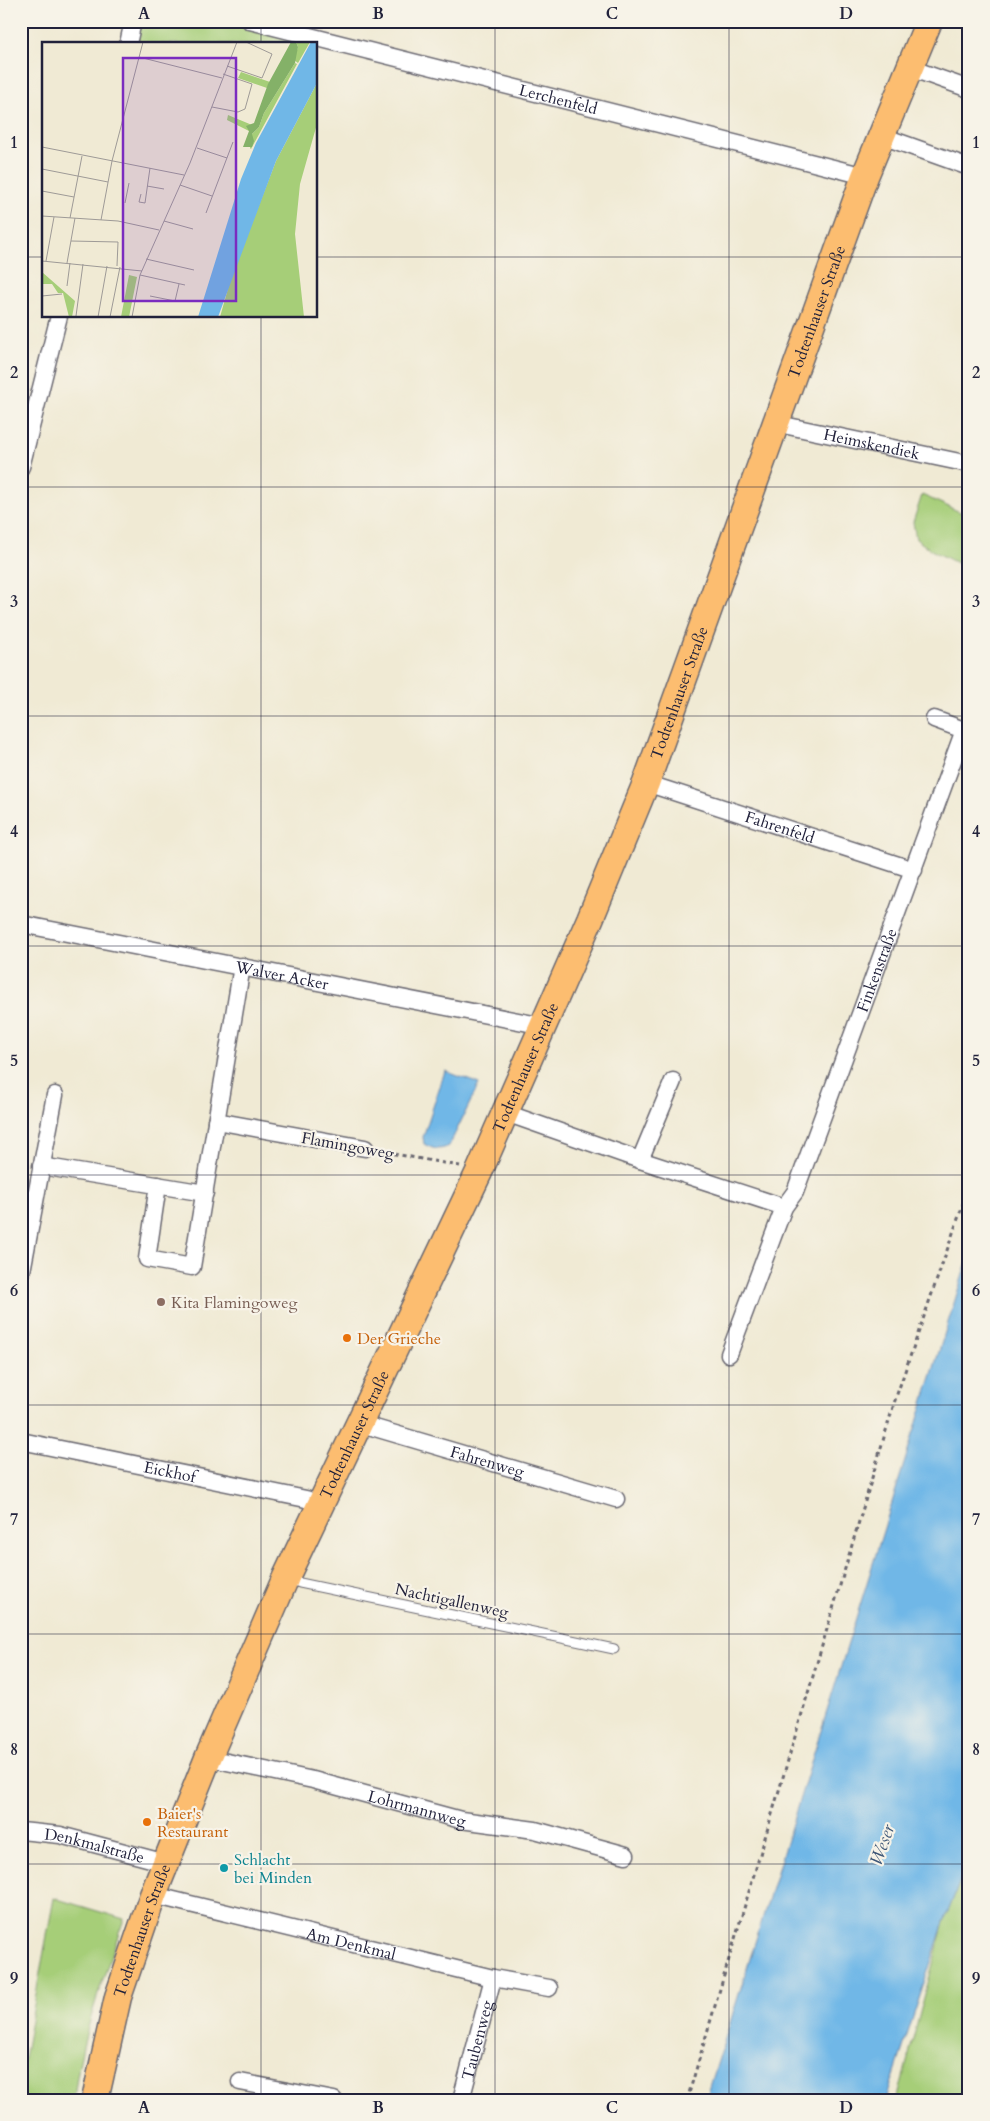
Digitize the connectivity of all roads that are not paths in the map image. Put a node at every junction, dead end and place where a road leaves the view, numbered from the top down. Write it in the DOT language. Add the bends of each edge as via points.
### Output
graph roads {
  1 [pos="133,21"];
  2 [pos="250,21"];
  3 [pos="929,21"];
  4 [pos="128,42"];
  5 [pos="910,68"];
  6 [pos="969,89"];
  7 [pos="882,136"];
  8 [pos="969,167"];
  9 [pos="865,176"];
  10 [pos="58,318"];
  11 [pos="774,423"];
  12 [pos="969,464"];
  13 [pos="21,467"];
  14 [pos="934,719"];
  15 [pos="966,731"];
  16 [pos="646,783"];
  17 [pos="914,870"];
  18 [pos="21,924"];
  19 [pos="242,966"];
  20 [pos="544,1026"];
  21 [pos="673,1081"];
  22 [pos="55,1096"];
  23 [pos="506,1113"];
  24 [pos="216,1121"];
  25 [pos="365,1148"];
  26 [pos="640,1160"];
  27 [pos="41,1166"];
  28 [pos="158,1185"];
  29 [pos="205,1193"];
  30 [pos="784,1207"];
  31 [pos="22,1271"];
  32 [pos="729,1354"];
  33 [pos="358,1424"];
  34 [pos="21,1441"];
  35 [pos="616,1499"];
  36 [pos="319,1504"];
  37 [pos="286,1577"];
  38 [pos="614,1649"];
  39 [pos="208,1758"];
  40 [pos="21,1831"];
  41 [pos="626,1855"];
  42 [pos="166,1863"];
  43 [pos="153,1895"];
  44 [pos="493,1978"];
  45 [pos="549,1988"];
  46 [pos="240,2082"];
  47 [pos="95,2100"];
  48 [pos="334,2100"];
  49 [pos="461,2100"];
  1 -- 4 [label="street"];
  2 -- 9 [label="street, Lerchenfeld"];
  3 -- 5 [label="main road, Todtenhauser Straße"];
  5 -- 6 [label="street"];
  5 -- 7 [label="main road, Todtenhauser Straße"];
  7 -- 8 [label="street"];
  7 -- 9 [label="main road, Todtenhauser Straße"];
  9 -- 11 [label="main road, Todtenhauser Straße"];
  10 -- 13 [label="street"];
  11 -- 12 [label="street, Heimskendiek"];
  11 -- 16 [label="main road, Todtenhauser Straße"];
  14 -- 15 [label="street, Finkenstraße"];
  15 -- 17 [label="street, Finkenstraße"];
  16 -- 17 [label="street, Fahrenfeld"];
  16 -- 20 [label="main road, Todtenhauser Straße"];
  17 -- 30 [label="street, Finkenstraße" via="795,1192"];
  18 -- 19 [label="street, Walver Acker"];
  19 -- 20 [label="street, Walver Acker"];
  19 -- 24 [label="street"];
  20 -- 23 [label="main road, Todtenhauser Straße"];
  21 -- 26 [label="street"];
  22 -- 27 [label="street"];
  23 -- 26 [label="street"];
  23 -- 33 [label="main road, Todtenhauser Straße"];
  24 -- 25 [label="street, Flamingoweg"];
  24 -- 29 [label="street"];
  26 -- 30 [label="street"];
  27 -- 28 [label="street"];
  27 -- 31 [label="street"];
  28 -- 29 [label="street"];
  28 -- 29 [label="street" via="147,1259 192,1267"];
  30 -- 32 [label="street, Finkenstraße"];
  33 -- 35 [label="street, Fahrenweg"];
  33 -- 36 [label="main road, Todtenhauser Straße"];
  34 -- 36 [label="street, Eickhof"];
  36 -- 37 [label="main road, Todtenhauser Straße"];
  37 -- 38 [label="lane, Nachtigallenweg" via="300,1583"];
  37 -- 39 [label="main road, Todtenhauser Straße"];
  39 -- 41 [label="street, Lohrmannweg" via="313,1780 460,1820 535,1830"];
  39 -- 42 [label="main road, Todtenhauser Straße"];
  40 -- 42 [label="street, Denkmalstraße" via="60,1835"];
  42 -- 43 [label="main road, Todtenhauser Straße"];
  43 -- 44 [label="street, Am Denkmal"];
  43 -- 47 [label="main road, Todtenhauser Straße" via="118,1996"];
  44 -- 45 [label="street, Am Denkmal"];
  44 -- 49 [label="street, Taubenweg"];
  46 -- 48 [label="street"];
}
